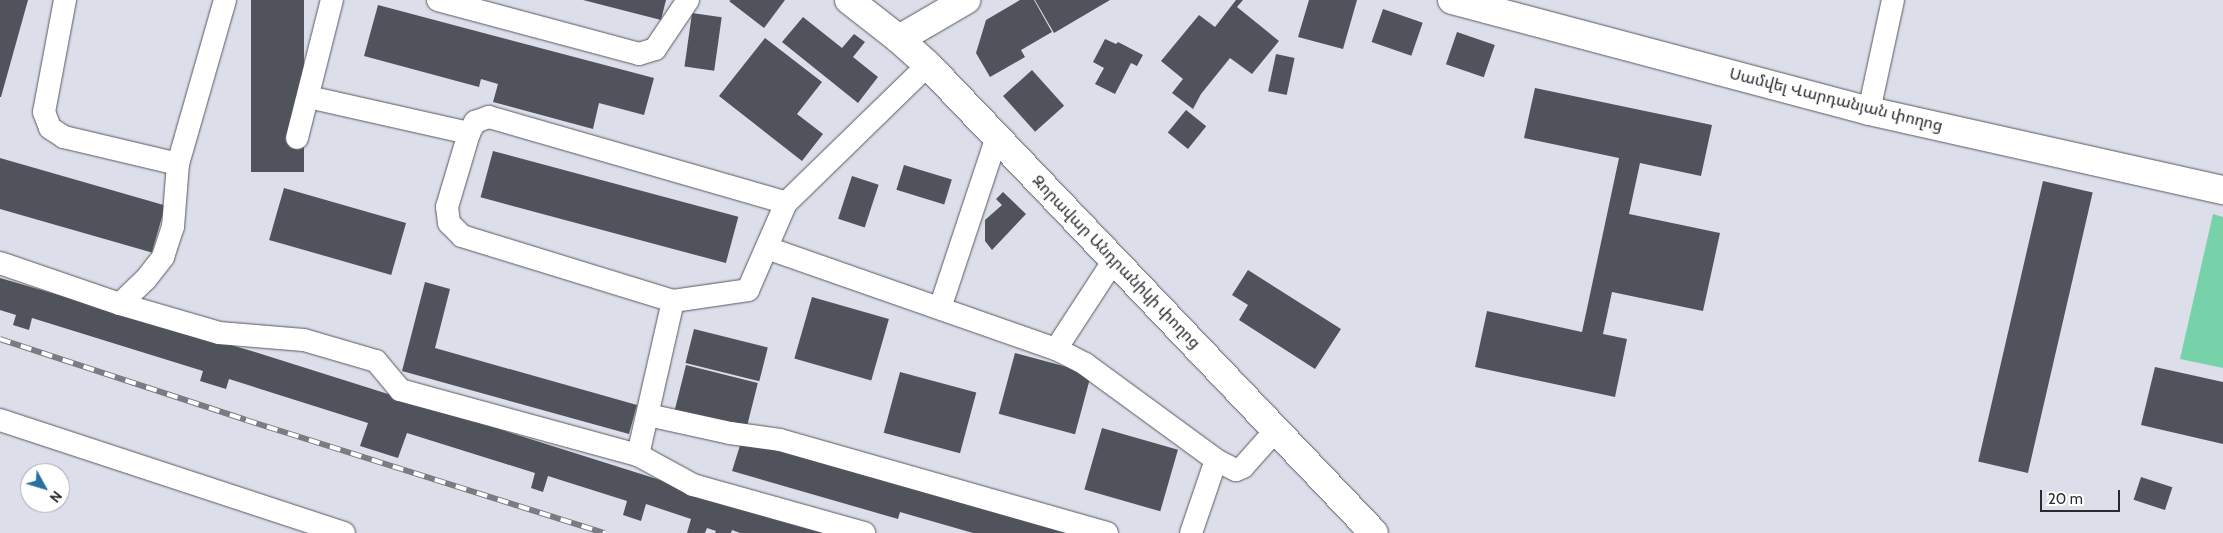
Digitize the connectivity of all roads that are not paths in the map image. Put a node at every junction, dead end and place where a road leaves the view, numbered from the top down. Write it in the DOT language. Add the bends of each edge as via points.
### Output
graph roads {
  1 [pos="65,0"];
  2 [pos="225,0"];
  3 [pos="332,0"];
  4 [pos="438,0"];
  5 [pos="688,0"];
  6 [pos="849,0"];
  7 [pos="966,0"];
  8 [pos="1452,0"];
  9 [pos="1893,0"];
  10 [pos="899,39"];
  11 [pos="928,65"];
  12 [pos="308,97"];
  13 [pos="1869,111"];
  14 [pos="469,133"];
  15 [pos="297,138"];
  16 [pos="997,138"];
  17 [pos="178,164"];
  18 [pos="2223,190"];
  19 [pos="786,202"];
  20 [pos="767,248"];
  21 [pos="1114,260"];
  22 [pos="0,263"];
  23 [pos="673,301"];
  24 [pos="120,304"];
  25 [pos="940,308"];
  26 [pos="1056,350"];
  27 [pos="648,415"];
  28 [pos="0,420"];
  29 [pos="1276,430"];
  30 [pos="638,455"];
  31 [pos="1216,460"];
  32 [pos="344,533"];
  33 [pos="864,533"];
  34 [pos="1107,533"];
  35 [pos="1192,533"];
  36 [pos="1374,533"];
  1 -- 17 [label="street" via="44,112 50,128 64,137"];
  2 -- 17 [label="street"];
  3 -- 12 [label="street"];
  4 -- 5 [label="street" via="639,54 655,49"];
  6 -- 10 [label="street, Զորավար Անդրանիկի փողոց"];
  7 -- 10 [label="street"];
  8 -- 13 [label="street, Սամվել Վարդանյան փողոց"];
  9 -- 13 [label="street"];
  10 -- 11 [label="street, Զորավար Անդրանիկի փողոց"];
  11 -- 16 [label="street, Զորավար Անդրանիկի փողոց"];
  11 -- 19 [label="street"];
  12 -- 14 [label="street"];
  12 -- 15 [label="street"];
  13 -- 18 [label="street, Սամվել Վարդանյան փողոց"];
  14 -- 19 [label="street" via="475,122 489,116"];
  14 -- 23 [label="street" via="447,207 449,223 462,236"];
  16 -- 21 [label="street, Զորավար Անդրանիկի փողոց"];
  16 -- 25 [label="street"];
  17 -- 24 [label="street" via="174,227 163,257"];
  19 -- 20 [label="street"];
  20 -- 23 [label="street" via="748,290"];
  20 -- 25 [label="street"];
  21 -- 26 [label="street"];
  21 -- 29 [label="street, Զորավար Անդրանիկի փողոց"];
  22 -- 24 [label="street"];
  23 -- 27 [label="street"];
  24 -- 30 [label="street" via="219,333 304,340 376,362 400,390"];
  25 -- 26 [label="street"];
  26 -- 31 [label="street" via="1086,364"];
  27 -- 30 [label="street"];
  27 -- 34 [label="street" via="780,440"];
  28 -- 32 [label="street"];
  29 -- 31 [label="street" via="1240,469"];
  29 -- 36 [label="street, Զորավար Անդրանիկի փողոց"];
  30 -- 33 [label="street" via="693,485"];
  31 -- 35 [label="street"];
}
